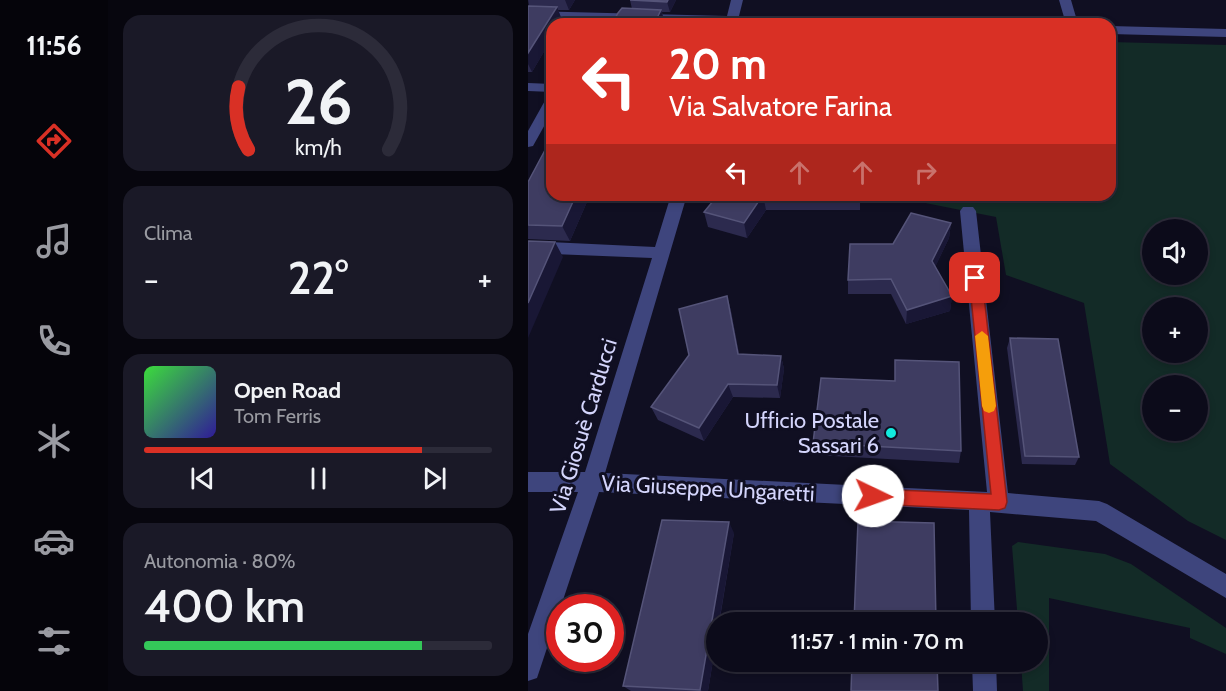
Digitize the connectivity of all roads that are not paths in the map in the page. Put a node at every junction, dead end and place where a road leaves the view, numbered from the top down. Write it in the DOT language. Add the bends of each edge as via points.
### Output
graph roads {
  1 [pos="737,0"];
  2 [pos="1065,0"];
  3 [pos="528,15"];
  4 [pos="615,18"];
  5 [pos="732,18"];
  6 [pos="1070,18"];
  7 [pos="1116,30"];
  8 [pos="1226,33"];
  9 [pos="528,87"];
  10 [pos="546,88"];
  11 [pos="546,110"];
  12 [pos="528,142"];
  13 [pos="677,201"];
  14 [pos="968,211"];
  15 [pos="528,247"];
  16 [pos="661,253"];
  17 [pos="528,482"];
  18 [pos="592,482"];
  19 [pos="989,502"];
  20 [pos="1226,587"];
  21 [pos="983,612"];
  22 [pos="528,669"];
  23 [pos="984,672"];
  24 [pos="985,691"];
  1 -- 5 [label="street"];
  2 -- 6 [label="street"];
  3 -- 4 [label="street"];
  7 -- 8 [label="street"];
  9 -- 10 [label="street"];
  11 -- 12 [label="street"];
  13 -- 16 [label="street, Via Giosuè Carducci"];
  14 -- 19 [label="street"];
  15 -- 16 [label="street"];
  16 -- 18 [label="street, Via Giosuè Carducci"];
  17 -- 18 [label="street, Via Giuseppe Ungaretti"];
  18 -- 19 [label="street, Via Giuseppe Ungaretti"];
  18 -- 22 [label="street, Via Giosuè Carducci"];
  19 -- 20 [label="street, Via Giuseppe Ungaretti" via="1099,511"];
  19 -- 21 [label="street"];
  23 -- 24 [label="street"];
}
